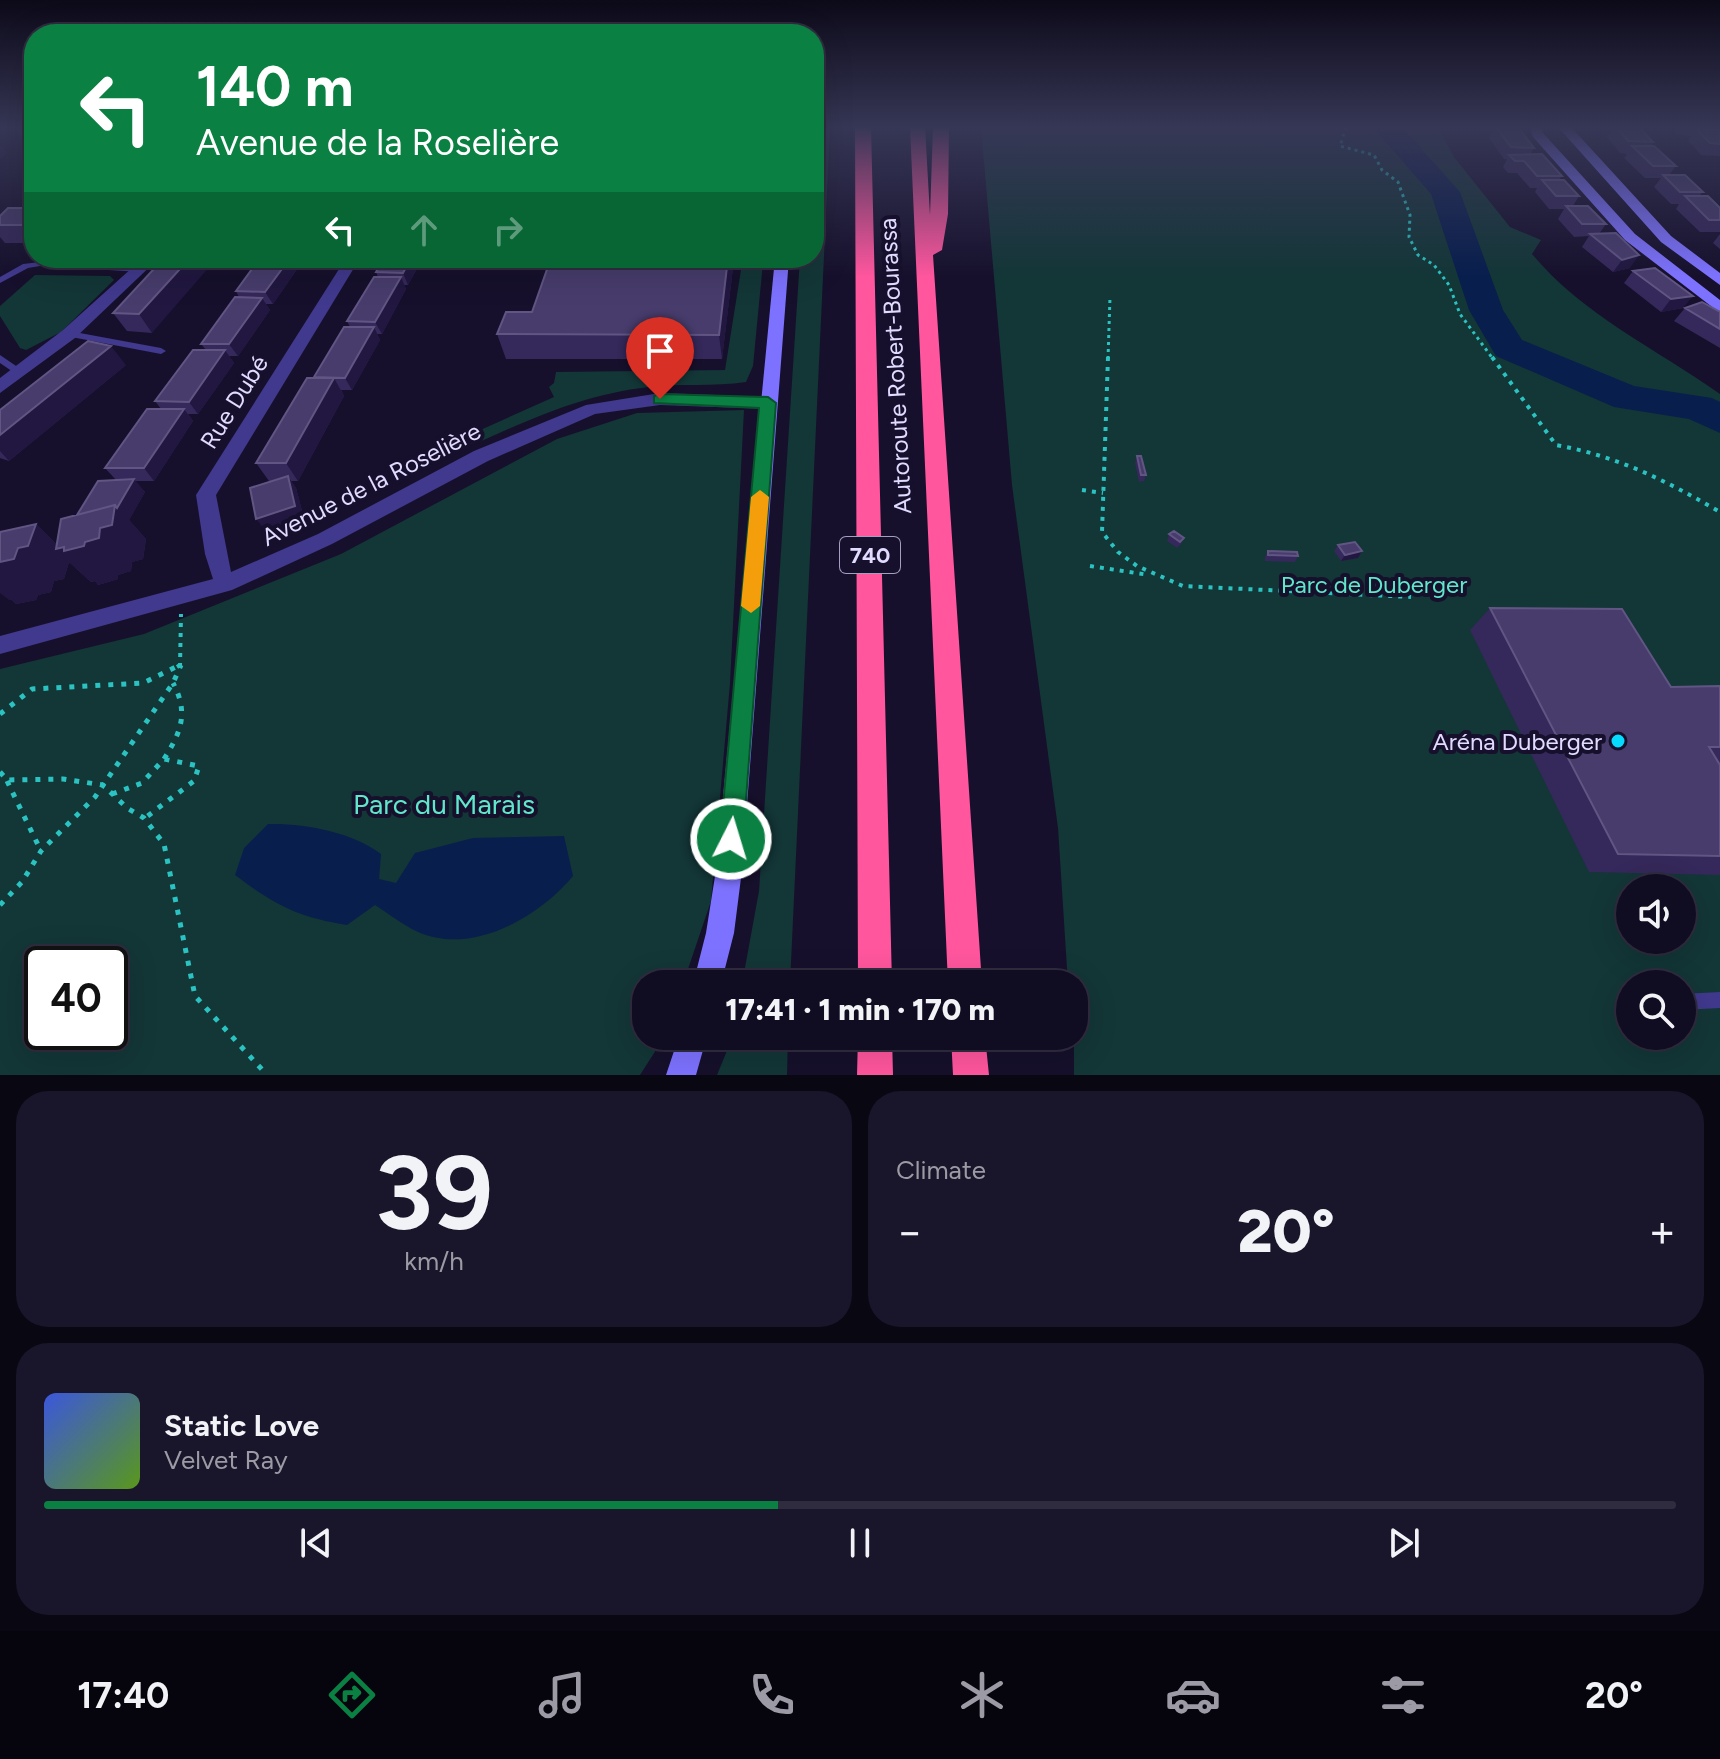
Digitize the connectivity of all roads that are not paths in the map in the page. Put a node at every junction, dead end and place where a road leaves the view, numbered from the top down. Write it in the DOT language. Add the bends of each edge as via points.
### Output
graph roads {
  1 [pos="862,177"];
  2 [pos="920,177"];
  3 [pos="940,177"];
  4 [pos="1576,177"];
  5 [pos="1610,177"];
  6 [pos="24,267"];
  7 [pos="142,268"];
  8 [pos="347,268"];
  9 [pos="781,268"];
  10 [pos="0,280"];
  11 [pos="1720,280"];
  12 [pos="926,300"];
  13 [pos="1720,308"];
  14 [pos="69,334"];
  15 [pos="161,351"];
  16 [pos="0,358"];
  17 [pos="19,372"];
  18 [pos="0,387"];
  19 [pos="768,403"];
  20 [pos="225,584"];
  21 [pos="0,645"];
  22 [pos="711,970"];
  23 [pos="875,970"];
  24 [pos="964,970"];
  25 [pos="1720,1000"];
  26 [pos="1696,1001"];
  27 [pos="689,1050"];
  28 [pos="875,1050"];
  29 [pos="969,1050"];
  30 [pos="681,1075"];
  31 [pos="875,1075"];
  32 [pos="971,1075"];
  1 -- 23 [label="highway, Autoroute Robert-Bourassa / 740"];
  2 -- 12 [label="highway, Autoroute Robert-Bourassa"];
  3 -- 12 [label="highway"];
  4 -- 13 [label="street" via="1630,237"];
  5 -- 11 [label="street" via="1666,239"];
  6 -- 10 [label="lane"];
  7 -- 14 [label="street"];
  8 -- 20 [label="street, Rue Dubé" via="206,495"];
  9 -- 19 [label="street"];
  12 -- 24 [label="highway, Autoroute Robert-Bourassa"];
  14 -- 15 [label="lane"];
  14 -- 17 [label="street"];
  16 -- 17 [label="lane"];
  17 -- 18 [label="street"];
  19 -- 20 [label="street, Avenue de la Roselière" via="660,399 592,409 481,456 325,539"];
  19 -- 22 [label="street" via="729,870"];
  20 -- 21 [label="street, Avenue de la Roselière"];
  25 -- 26 [label="lane"];
  27 -- 30 [label="street"];
  28 -- 31 [label="highway"];
  29 -- 32 [label="highway"];
}
